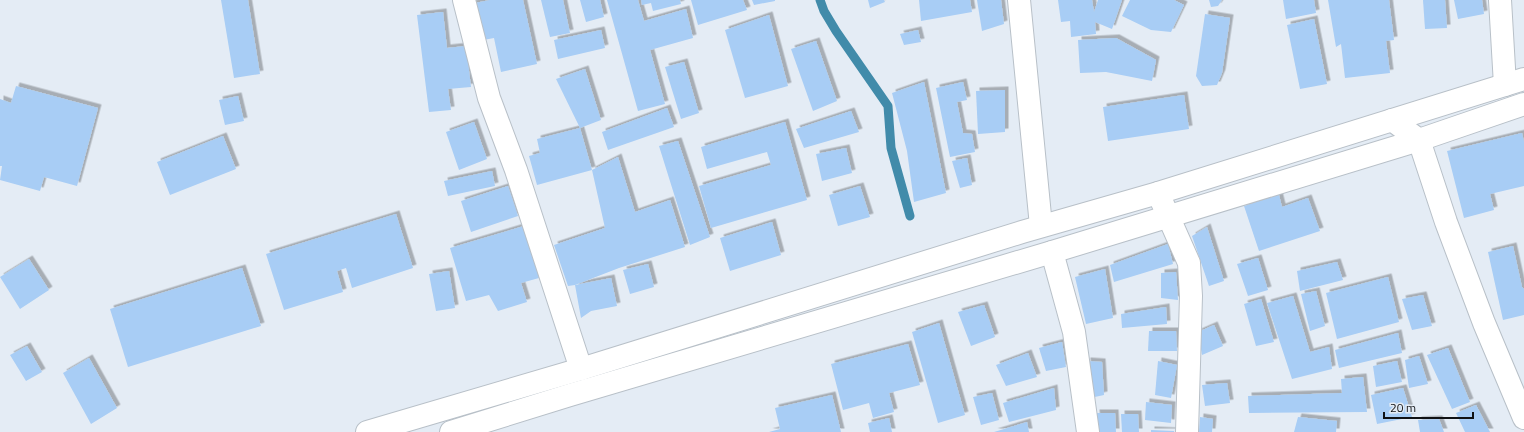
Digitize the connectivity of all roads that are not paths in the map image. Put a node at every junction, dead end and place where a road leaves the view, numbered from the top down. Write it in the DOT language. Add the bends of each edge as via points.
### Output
graph roads {
  1 [pos="464,0"];
  2 [pos="1019,0"];
  3 [pos="1500,0"];
  4 [pos="1515,82"];
  5 [pos="1524,104"];
  6 [pos="1392,120"];
  7 [pos="1419,140"];
  8 [pos="1158,193"];
  9 [pos="1167,215"];
  10 [pos="1041,226"];
  11 [pos="1052,252"];
  12 [pos="581,370"];
  13 [pos="1524,418"];
  14 [pos="368,432"];
  15 [pos="451,432"];
  16 [pos="1088,432"];
  17 [pos="1187,432"];
  1 -- 12 [label="street" via="489,98 516,170"];
  2 -- 10 [label="street"];
  3 -- 4 [label="street"];
  4 -- 6 [label="street"];
  5 -- 7 [label="street"];
  6 -- 7 [label="street"];
  6 -- 8 [label="street"];
  7 -- 9 [label="street"];
  7 -- 13 [label="street" via="1446,222 1484,323"];
  8 -- 9 [label="street"];
  8 -- 10 [label="street"];
  9 -- 11 [label="street"];
  9 -- 17 [label="street" via="1189,263"];
  10 -- 12 [label="street"];
  11 -- 15 [label="street"];
  11 -- 16 [label="street" via="1074,332"];
  12 -- 14 [label="street"];
}
